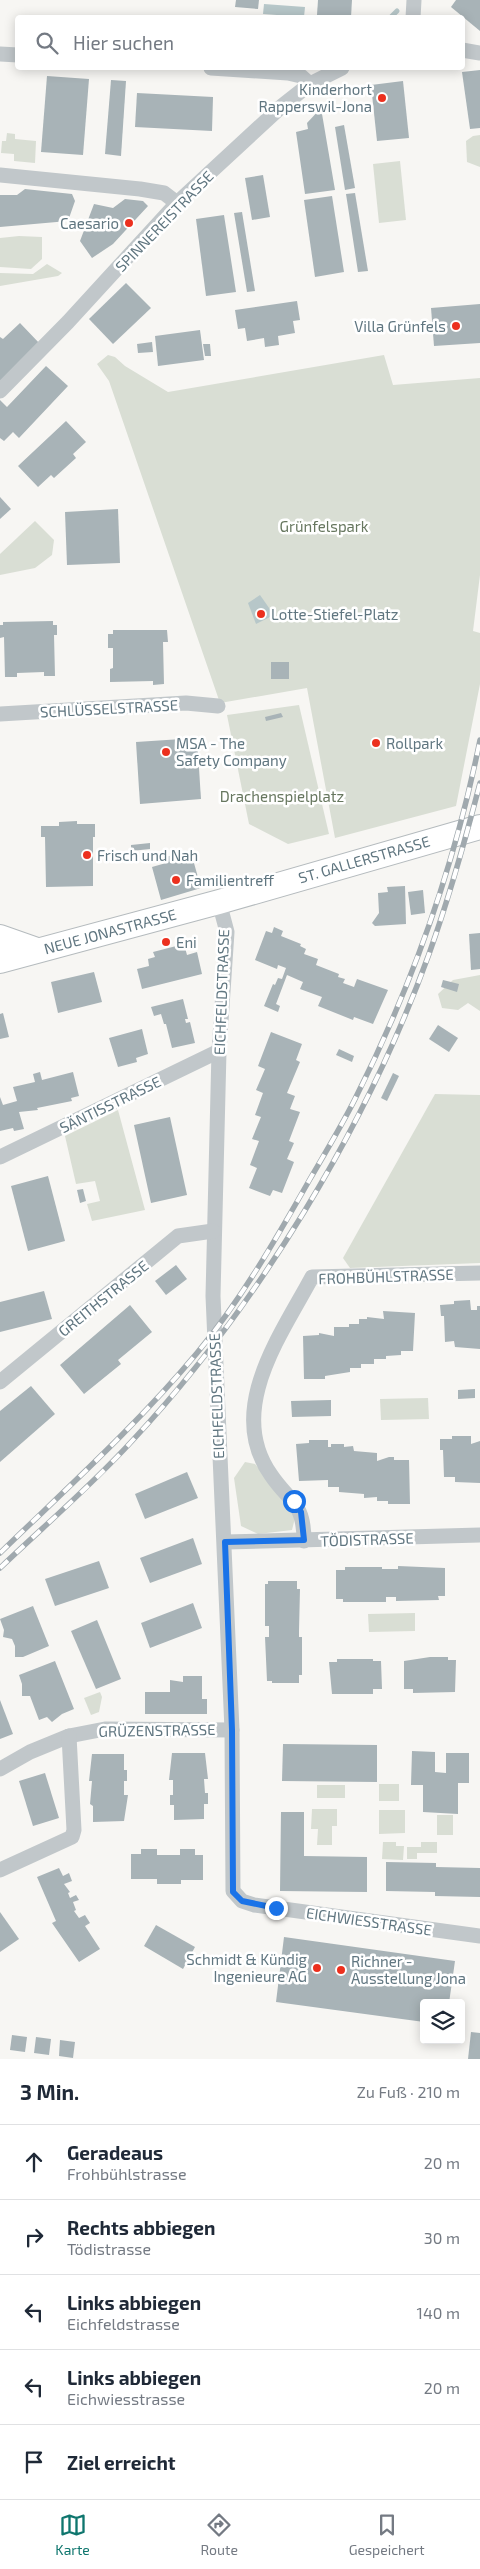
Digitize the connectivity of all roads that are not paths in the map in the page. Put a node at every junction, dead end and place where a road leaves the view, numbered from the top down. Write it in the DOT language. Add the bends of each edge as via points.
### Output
graph roads {
  1 [pos="414,0"];
  2 [pos="413,15"];
  3 [pos="465,50"];
  4 [pos="480,53"];
  5 [pos="0,54"];
  6 [pos="15,55"];
  7 [pos="241,70"];
  8 [pos="338,70"];
  9 [pos="310,84"];
  10 [pos="0,175"];
  11 [pos="177,203"];
  12 [pos="0,391"];
  13 [pos="218,706"];
  14 [pos="0,714"];
  15 [pos="480,826"];
  16 [pos="219,902"];
  17 [pos="0,937"];
  18 [pos="37,950"];
  19 [pos="0,961"];
  20 [pos="219,1051"];
  21 [pos="0,1157"];
  22 [pos="213,1231"];
  23 [pos="480,1273"];
  24 [pos="0,1382"];
  25 [pos="480,1535"];
  26 [pos="304,1540"];
  27 [pos="225,1542"];
  28 [pos="232,1730"];
  29 [pos="69,1736"];
  30 [pos="0,1769"];
  31 [pos="0,1870"];
  32 [pos="233,1892"];
  33 [pos="480,1936"];
  1 -- 2 [label="street"];
  3 -- 4 [label="street"];
  5 -- 6 [label="street"];
  7 -- 9 [label="street" via="288,73 301,76"];
  8 -- 9 [label="street, SPINNEREISTRASSE"];
  9 -- 11 [label="street, SPINNEREISTRASSE"];
  10 -- 11 [label="street" via="140,189 164,193"];
  11 -- 12 [label="street, SPINNEREISTRASSE"];
  13 -- 14 [label="street, SCHLÜSSELSTRASSE" via="186,703"];
  15 -- 16 [label="main road, ST. GALLERSTRASSE"];
  16 -- 18 [label="main road, NEUE JONASTRASSE"];
  16 -- 20 [label="street, EICHFELDSTRASSE" via="227,932"];
  17 -- 18 [label="main road"];
  18 -- 19 [label="main road, NEUE JONASTRASSE"];
  20 -- 21 [label="street, SÄNTISSTRASSE"];
  20 -- 22 [label="street, EICHFELDSTRASSE"];
  22 -- 24 [label="street, GREITHSTRASSE" via="178,1236"];
  22 -- 27 [label="street, EICHFELDSTRASSE" via="215,1374"];
  23 -- 26 [label="street, FROHBÜHLSTRASSE" via="312,1277 262,1372 254,1410 255,1435 264,1463 301,1512"];
  25 -- 26 [label="street, TÖDISTRASSE"];
  26 -- 27 [label="street, TÖDISTRASSE"];
  27 -- 28 [label="street, EICHFELDSTRASSE"];
  28 -- 29 [label="street, GRÜZENSTRASSE" via="105,1729"];
  28 -- 32 [label="street, EICHFELDSTRASSE"];
  29 -- 30 [label="street, GRÜZENSTRASSE"];
  29 -- 31 [label="street" via="72,1837"];
  32 -- 33 [label="street, EICHWIESSTRASSE" via="254,1906"];
}
